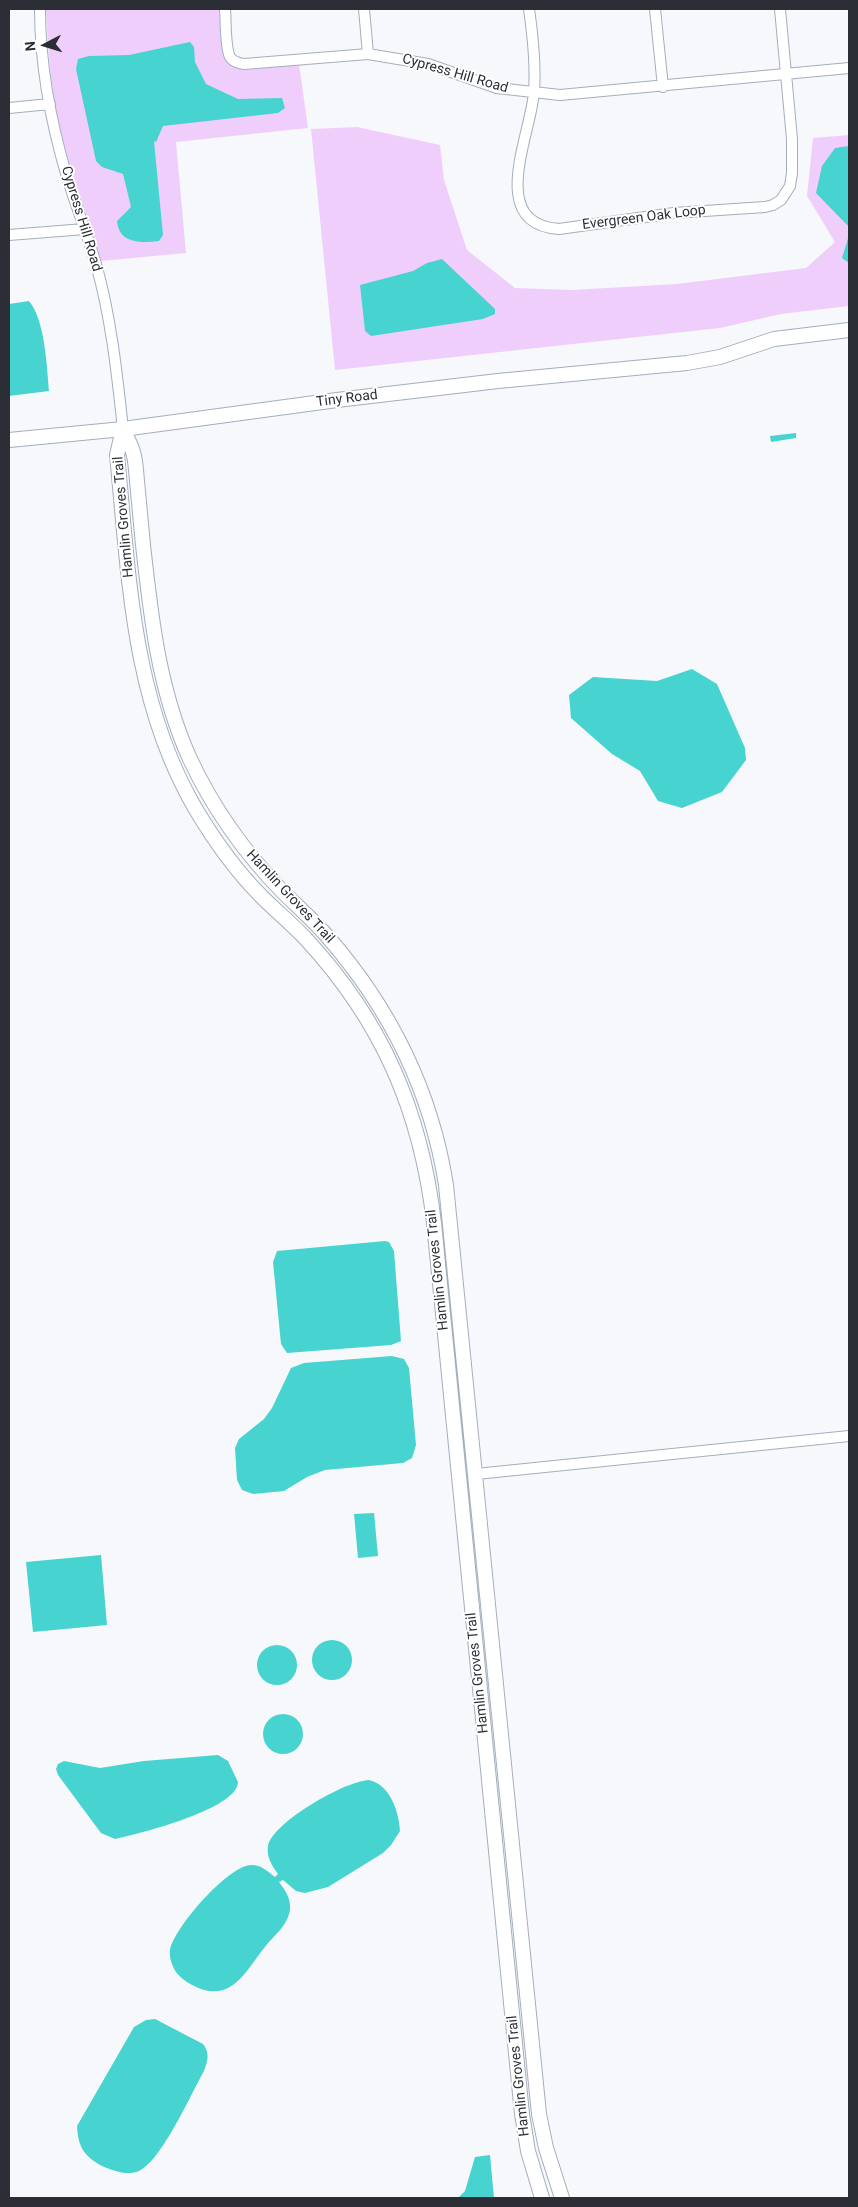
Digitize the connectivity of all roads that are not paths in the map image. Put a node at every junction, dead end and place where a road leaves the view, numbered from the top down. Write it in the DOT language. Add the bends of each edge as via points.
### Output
graph roads {
  1 [pos="40,9"];
  2 [pos="224,9"];
  3 [pos="364,9"];
  4 [pos="529,9"];
  5 [pos="655,9"];
  6 [pos="780,9"];
  7 [pos="368,54"];
  8 [pos="849,68"];
  9 [pos="786,75"];
  10 [pos="663,87"];
  11 [pos="534,94"];
  12 [pos="50,104"];
  13 [pos="9,108"];
  14 [pos="85,229"];
  15 [pos="9,235"];
  16 [pos="849,330"];
  17 [pos="123,428"];
  18 [pos="9,440"];
  19 [pos="446,1185"];
  20 [pos="429,1187"];
  21 [pos="849,1436"];
  22 [pos="476,1474"];
  23 [pos="459,1476"];
  24 [pos="530,2018"];
  25 [pos="513,2020"];
  26 [pos="542,2198"];
  27 [pos="562,2198"];
  1 -- 12 [label="street, Cypress Hill Road" via="42,54"];
  2 -- 7 [label="street, Cypress Hill Road" via="230,58 237,63"];
  3 -- 7 [label="street"];
  4 -- 11 [label="street, Evergreen Oak Loop" via="536,62"];
  5 -- 10 [label="street"];
  6 -- 9 [label="street, Evergreen Oak Loop"];
  7 -- 11 [label="street, Cypress Hill Road" via="428,64 497,88"];
  8 -- 9 [label="street, Cypress Hill Road"];
  9 -- 10 [label="street, Cypress Hill Road"];
  9 -- 11 [label="street, Evergreen Oak Loop" via="793,160 790,186 781,200 773,205 674,213 559,229 534,222 518,201 517,182"];
  10 -- 11 [label="street, Cypress Hill Road" via="580,95"];
  12 -- 13 [label="street"];
  12 -- 14 [label="street, Cypress Hill Road" via="67,178"];
  14 -- 15 [label="street"];
  14 -- 17 [label="street, Cypress Hill Road" via="107,311"];
  16 -- 17 [label="street, Tiny Road" via="774,339 720,357 687,363 498,381"];
  17 -- 18 [label="street, Tiny Road"];
  17 -- 19 [label="street, Hamlin Groves Trail" via="134,452 159,665 190,758 213,803 240,841 272,881 332,941 386,1014 423,1092"];
  17 -- 20 [label="street, Hamlin Groves Trail" via="118,455 136,634 148,696 172,761 195,808 238,870 320,955 369,1020 409,1107"];
  19 -- 20 [label="street"];
  19 -- 22 [label="street, Hamlin Groves Trail"];
  20 -- 23 [label="street, Hamlin Groves Trail"];
  21 -- 22 [label="street"];
  22 -- 23 [label="street"];
  22 -- 24 [label="street, Hamlin Groves Trail"];
  23 -- 25 [label="street, Hamlin Groves Trail"];
  24 -- 25 [label="street"];
  24 -- 27 [label="street, Hamlin Groves Trail" via="542,2132"];
  25 -- 26 [label="street, Hamlin Groves Trail" via="524,2131"];
}
